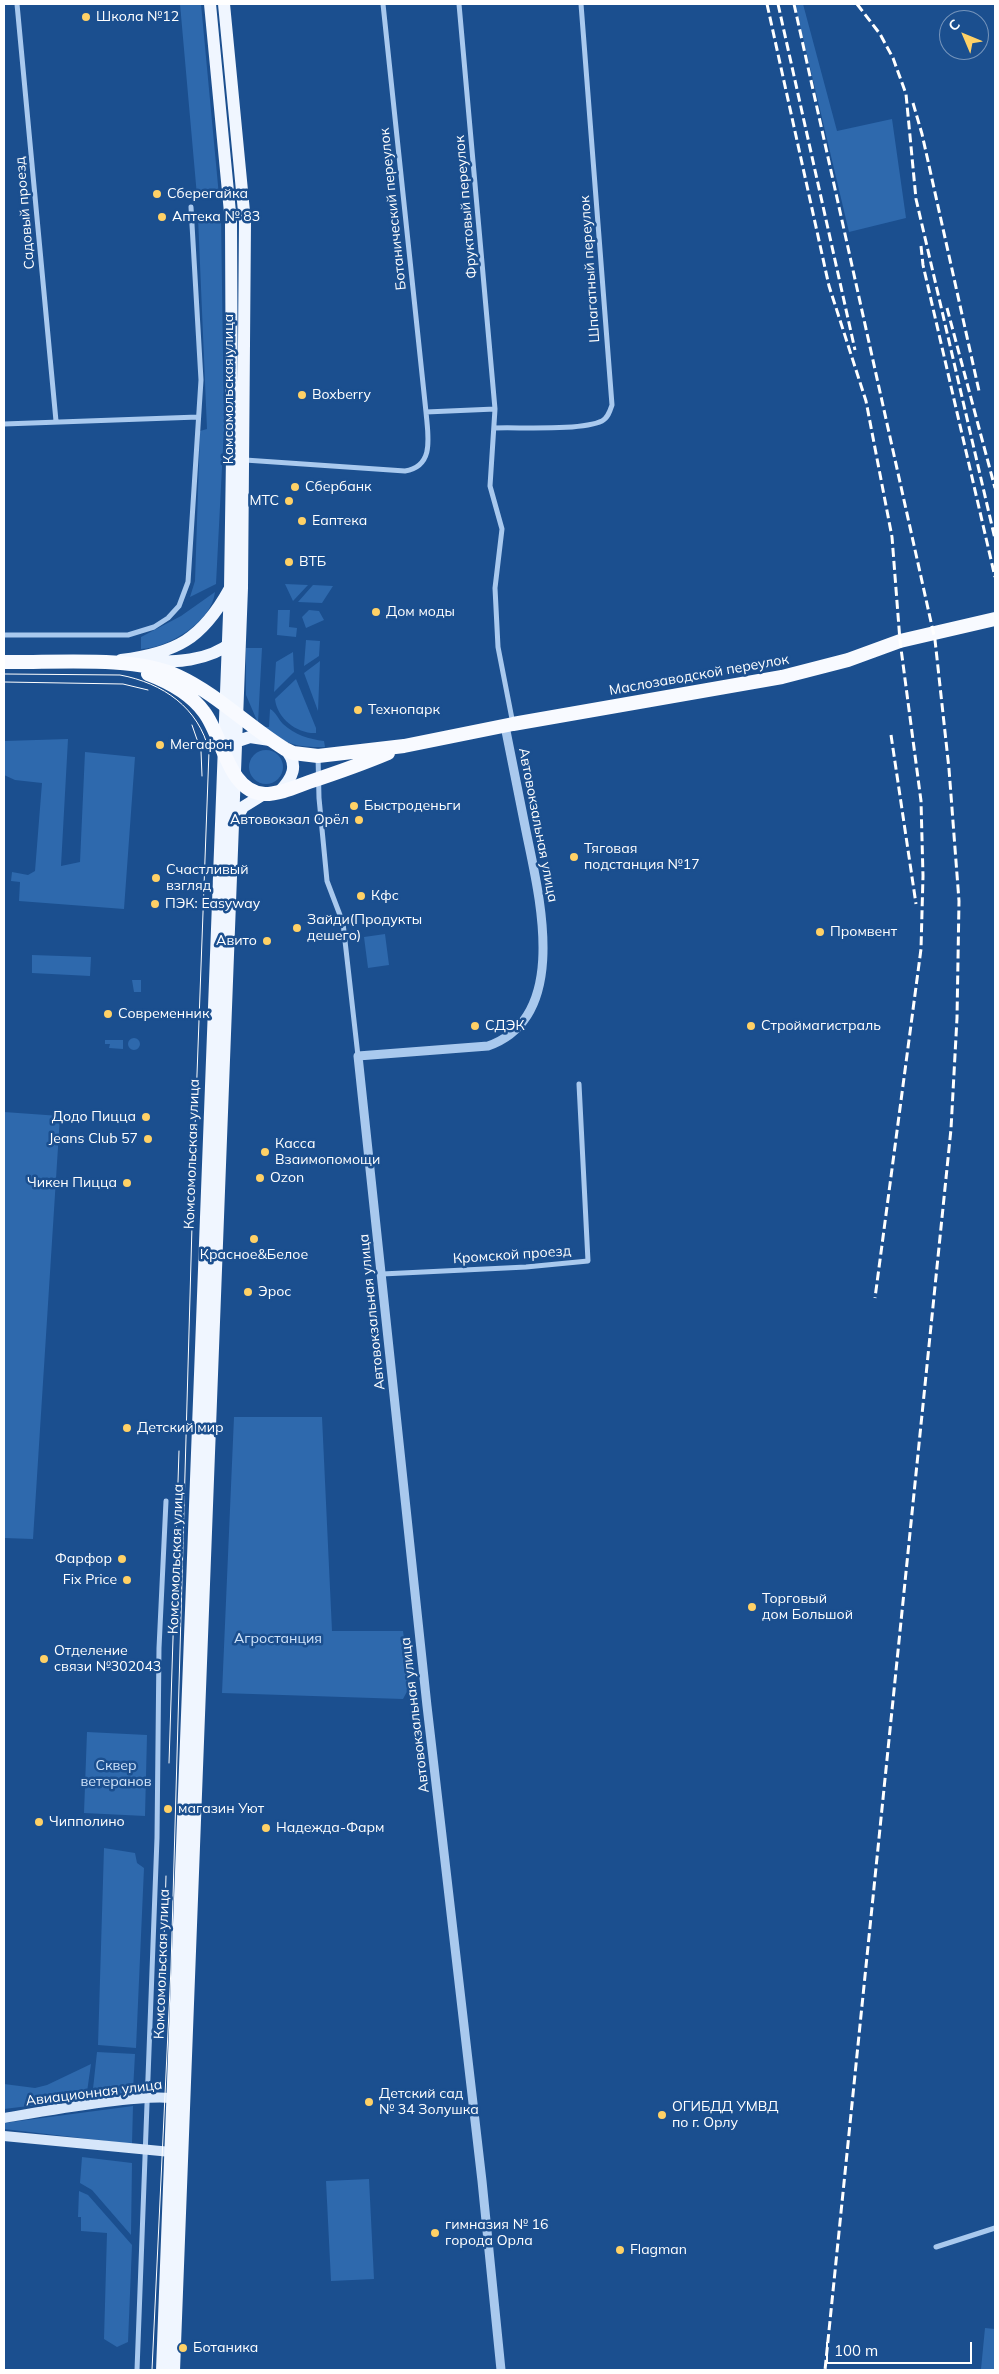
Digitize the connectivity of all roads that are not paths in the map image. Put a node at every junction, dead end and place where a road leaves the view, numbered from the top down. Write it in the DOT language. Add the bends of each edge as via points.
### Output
graph roads {
  1 [pos="17,4"];
  2 [pos="210,4"];
  3 [pos="224,4"];
  4 [pos="383,4"];
  5 [pos="460,4"];
  6 [pos="581,4"];
  7 [pos="191,207"];
  8 [pos="495,409"];
  9 [pos="426,412"];
  10 [pos="198,417"];
  11 [pos="56,421"];
  12 [pos="4,424"];
  13 [pos="494,428"];
  14 [pos="245,460"];
  15 [pos="230,588"];
  16 [pos="995,619"];
  17 [pos="240,634"];
  18 [pos="4,635"];
  19 [pos="227,646"];
  20 [pos="4,662"];
  21 [pos="106,662"];
  22 [pos="225,706"];
  23 [pos="237,716"];
  24 [pos="509,725"];
  25 [pos="237,740"];
  26 [pos="270,740"];
  27 [pos="404,746"];
  28 [pos="224,749"];
  29 [pos="285,749"];
  30 [pos="318,756"];
  31 [pos="235,776"];
  32 [pos="318,779"];
  33 [pos="279,792"];
  34 [pos="264,794"];
  35 [pos="234,826"];
  36 [pos="358,1056"];
  37 [pos="579,1084"];
  38 [pos="382,1274"];
  39 [pos="166,1500"];
  40 [pos="147,2098"];
  41 [pos="173,2098"];
  42 [pos="185,2106"];
  43 [pos="4,2118"];
  44 [pos="4,2136"];
  45 [pos="146,2150"];
  46 [pos="171,2152"];
  47 [pos="995,2228"];
  48 [pos="936,2247"];
  49 [pos="137,2370"];
  50 [pos="162,2370"];
  51 [pos="174,2370"];
  52 [pos="501,2370"];
  1 -- 11 [label="street, Садовый проезд"];
  2 -- 15 [label="main road, Комсомольская улица" via="231,223"];
  3 -- 14 [label="main road, Комсомольская улица" via="245,222"];
  4 -- 9 [label="street, Ботанический переулок"];
  5 -- 8 [label="street, Фруктовый переулок"];
  6 -- 13 [label="street, Шпагатный переулок" via="612,405 603,420 581,426"];
  7 -- 10 [label="street" via="200,380"];
  8 -- 9 [label="street"];
  8 -- 13 [label="street, Фруктовый переулок"];
  9 -- 14 [label="street, Ботанический переулок" via="428,452 425,460 413,470 365,470"];
  10 -- 11 [label="street"];
  10 -- 18 [label="street" via="188,582 174,612 154,628 132,635"];
  11 -- 12 [label="street"];
  13 -- 24 [label="street, Фруктовый переулок" via="490,486 502,529 495,588 498,647"];
  14 -- 17 [label="main road, Комсомольская улица"];
  15 -- 19 [label="main road, Комсомольская улица"];
  15 -- 21 [label="main road" via="209,622 192,637 153,655"];
  16 -- 24 [label="highway, Маслозаводской переулок" via="900,641 848,660 782,677"];
  17 -- 19 [label="main road"];
  17 -- 23 [label="main road, Комсомольская улица"];
  19 -- 21 [label="main road" via="187,660"];
  19 -- 22 [label="main road, Комсомольская улица"];
  20 -- 21 [label="highway"];
  21 -- 22 [label="highway" via="152,668 176,675"];
  21 -- 28 [label="highway" via="156,677 183,693 203,711"];
  22 -- 23 [label="highway"];
  22 -- 28 [label="main road, Комсомольская улица"];
  23 -- 25 [label="main road, Комсомольская улица"];
  23 -- 26 [label="highway"];
  24 -- 27 [label="highway, Маслозаводской переулок"];
  24 -- 36 [label="street, Автовокзальная улица" via="541,918 542,970 540,986 530,1010 522,1025 512,1034 488,1046"];
  25 -- 26 [label="main road" via="250,737"];
  25 -- 28 [label="main road"];
  25 -- 31 [label="main road, Комсомольская улица"];
  26 -- 29 [label="highway"];
  27 -- 30 [label="highway, Маслозаводской переулок"];
  27 -- 32 [label="highway, Маслозаводской переулок"];
  28 -- 31 [label="highway, Комсомольская улица"];
  28 -- 41 [label="main road, Комсомольская улица"];
  29 -- 30 [label="highway, Маслозаводской переулок"];
  29 -- 33 [label="main road" via="291,755 294,768"];
  30 -- 32 [label="street, Автовокзальная улица"];
  31 -- 34 [label="highway" via="249,790"];
  31 -- 35 [label="main road, Комсомольская улица"];
  32 -- 33 [label="highway, Маслозаводской переулок"];
  32 -- 36 [label="street, Автовокзальная улица" via="327,881 342,923"];
  33 -- 34 [label="highway, Маслозаводской переулок"];
  34 -- 35 [label="main road" via="243,807"];
  35 -- 42 [label="main road, Комсомольская улица"];
  36 -- 38 [label="street, Автовокзальная улица"];
  37 -- 38 [label="street, Кромской проезд" via="588,1261"];
  38 -- 52 [label="street, Автовокзальная улица"];
  39 -- 40 [label="street"];
  40 -- 41 [label="main road, Авиационная улица"];
  40 -- 43 [label="main road, Авиационная улица"];
  40 -- 45 [label="street"];
  41 -- 42 [label="main road, Авиационная улица"];
  41 -- 46 [label="main road, Комсомольская улица"];
  42 -- 51 [label="main road, Комсомольская улица"];
  44 -- 45 [label="main road"];
  45 -- 46 [label="main road"];
  45 -- 49 [label="street"];
  46 -- 50 [label="main road, Комсомольская улица"];
  47 -- 48 [label="street"];
}
